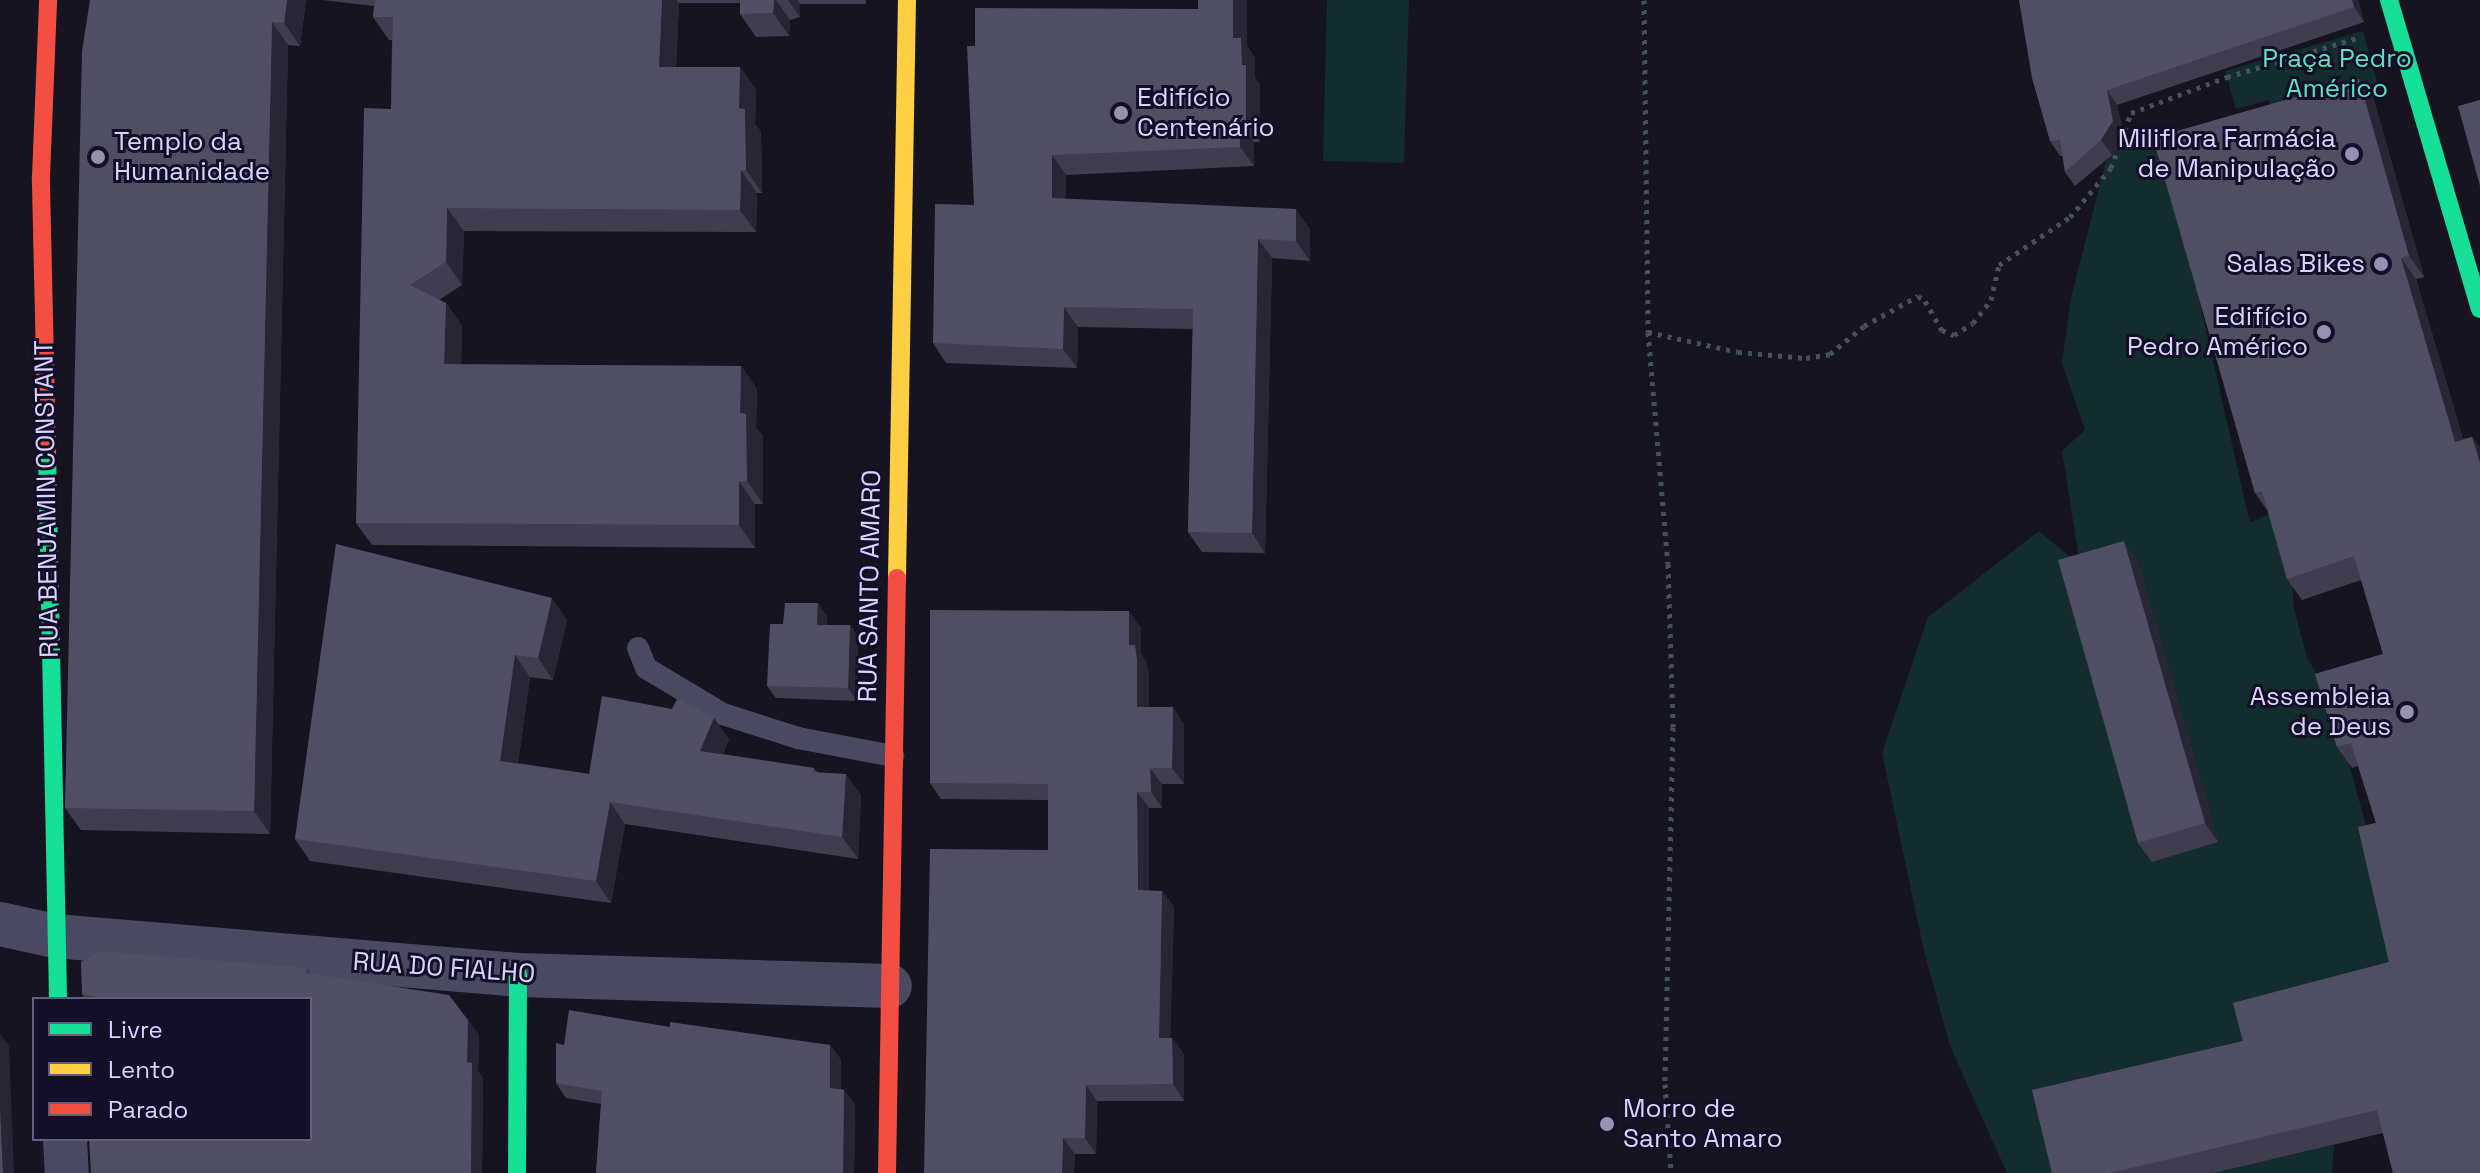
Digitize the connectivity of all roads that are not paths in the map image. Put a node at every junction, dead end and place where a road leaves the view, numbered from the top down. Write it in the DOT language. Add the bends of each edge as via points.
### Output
graph roads {
  1 [pos="48,0"];
  2 [pos="907,0"];
  3 [pos="2389,0"];
  4 [pos="2480,309"];
  5 [pos="638,648"];
  6 [pos="893,756"];
  7 [pos="0,924"];
  8 [pos="55,936"];
  9 [pos="518,975"];
  10 [pos="890,986"];
  11 [pos="58,997"];
  12 [pos="65,1141"];
  13 [pos="67,1173"];
  14 [pos="517,1173"];
  15 [pos="887,1173"];
  1 -- 8 [label="street, RUA BENJAMIN CONSTANT" via="41,177"];
  2 -- 6 [label="street, RUA SANTO AMARO"];
  3 -- 4 [label="street"];
  5 -- 6 [label="lane" via="646,668 723,714 798,738"];
  6 -- 10 [label="street, RUA SANTO AMARO"];
  7 -- 8 [label="street, RUA DO FIALHO"];
  8 -- 9 [label="street, RUA DO FIALHO"];
  8 -- 11 [label="street, RUA BENJAMIN CONSTANT"];
  9 -- 10 [label="street, RUA DO FIALHO"];
  9 -- 14 [label="street"];
  10 -- 15 [label="street, RUA SANTO AMARO"];
  12 -- 13 [label="street"];
}
